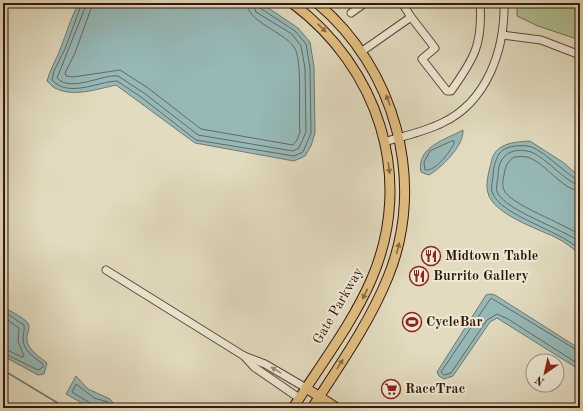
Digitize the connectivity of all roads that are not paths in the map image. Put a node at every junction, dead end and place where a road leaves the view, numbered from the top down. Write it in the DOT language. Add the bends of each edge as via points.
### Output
graph roads {
  1 [pos="292,3"];
  2 [pos="317,3"];
  3 [pos="365,3"];
  4 [pos="402,3"];
  5 [pos="480,3"];
  6 [pos="504,3"];
  7 [pos="350,13"];
  8 [pos="411,17"];
  9 [pos="502,35"];
  10 [pos="361,52"];
  11 [pos="580,55"];
  12 [pos="399,137"];
  13 [pos="384,142"];
  14 [pos="106,270"];
  15 [pos="244,356"];
  16 [pos="306,388"];
  17 [pos="319,397"];
  18 [pos="299,398"];
  19 [pos="293,408"];
  20 [pos="313,408"];
  21 [pos="337,408"];
  1 -- 13 [label="main road, Gate Parkway, one-way" via="328,34 345,55 369,98 381,126"];
  2 -- 10 [label="main road" via="342,27"];
  3 -- 7 [label="street"];
  4 -- 8 [label="street"];
  5 -- 8 [label="street" via="479,41 470,65 451,91 447,91 422,59 435,48"];
  6 -- 9 [label="street"];
  8 -- 10 [label="street"];
  9 -- 11 [label="street" via="541,40"];
  9 -- 12 [label="street" via="494,67 481,90 465,107 443,123"];
  12 -- 10 [label="main road, one-way" via="385,93"];
  12 -- 13 [label="street"];
  17 -- 12 [label="main road, one-way" via="377,302 395,259 405,200"];
  13 -- 16 [label="main road, Gate Parkway, one-way" via="390,195 379,259 360,302"];
  14 -- 15 [label="street"];
  16 -- 15 [label="street, one-way" via="265,364"];
  15 -- 18 [label="street" via="254,367"];
  16 -- 17 [label="main road"];
  16 -- 18 [label="main road, Gate Parkway"];
  17 -- 20 [label="main road"];
  17 -- 21 [label="main road"];
  18 -- 19 [label="main road, Gate Parkway"];
  18 -- 20 [label="main road"];
}
